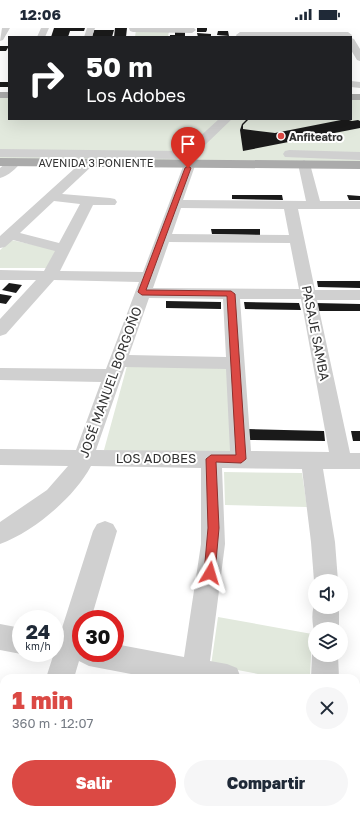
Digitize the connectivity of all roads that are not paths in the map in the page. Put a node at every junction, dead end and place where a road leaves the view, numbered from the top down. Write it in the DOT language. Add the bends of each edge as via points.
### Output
graph roads {
  1 [pos="6,28"];
  2 [pos="133,32"];
  3 [pos="193,32"];
  4 [pos="240,33"];
  5 [pos="349,36"];
  6 [pos="0,38"];
  7 [pos="352,45"];
  8 [pos="356,56"];
  9 [pos="225,120"];
  10 [pos="360,148"];
  11 [pos="0,153"];
  12 [pos="360,156"];
  13 [pos="186,159"];
  14 [pos="0,162"];
  15 [pos="15,162"];
  16 [pos="89,162"];
  17 [pos="304,164"];
  18 [pos="360,165"];
  19 [pos="0,174"];
  20 [pos="51,197"];
  21 [pos="89,200"];
  22 [pos="110,202"];
  23 [pos="175,204"];
  24 [pos="290,205"];
  25 [pos="314,205"];
  26 [pos="357,209"];
  27 [pos="162,238"];
  28 [pos="297,239"];
  29 [pos="4,240"];
  30 [pos="64,249"];
  31 [pos="0,275"];
  32 [pos="50,275"];
  33 [pos="148,277"];
  34 [pos="142,292"];
  35 [pos="231,294"];
  36 [pos="308,295"];
  37 [pos="360,295"];
  38 [pos="0,330"];
  39 [pos="235,363"];
  40 [pos="114,368"];
  41 [pos="0,374"];
  42 [pos="0,456"];
  43 [pos="83,458"];
  44 [pos="211,459"];
  45 [pos="241,459"];
  46 [pos="311,460"];
  47 [pos="351,461"];
  48 [pos="105,531"];
  49 [pos="0,534"];
  50 [pos="325,574"];
  51 [pos="84,610"];
  52 [pos="0,637"];
  53 [pos="12,639"];
  54 [pos="72,654"];
  55 [pos="124,660"];
  56 [pos="325,662"];
  57 [pos="62,674"];
  58 [pos="190,674"];
  59 [pos="195,674"];
  60 [pos="325,674"];
  1 -- 6 [label="street"];
  2 -- 3 [label="street"];
  4 -- 5 [label="street"];
  7 -- 8 [label="street"];
  9 -- 13 [label="street, JOSÉ MANUEL BORGOÑO"];
  10 -- 12 [label="street" via="289,150"];
  11 -- 13 [label="street"];
  13 -- 16 [label="main road, AVENIDA 3 PONIENTE"];
  13 -- 17 [label="main road, AVENIDA 3 PONIENTE"];
  13 -- 23 [label="street, JOSÉ MANUEL BORGOÑO"];
  14 -- 15 [label="main road, AVENIDA 3 PONIENTE"];
  15 -- 16 [label="main road, AVENIDA 3 PONIENTE"];
  15 -- 19 [label="street"];
  16 -- 20 [label="street"];
  17 -- 18 [label="main road, AVENIDA 3 PONIENTE"];
  17 -- 25 [label="street"];
  20 -- 21 [label="street"];
  20 -- 29 [label="street"];
  21 -- 22 [label="street"];
  21 -- 30 [label="street"];
  23 -- 24 [label="street"];
  23 -- 27 [label="street, JOSÉ MANUEL BORGOÑO"];
  24 -- 25 [label="street"];
  24 -- 28 [label="street, PASAJE SAMBA"];
  25 -- 26 [label="street"];
  27 -- 28 [label="street"];
  27 -- 33 [label="street, JOSÉ MANUEL BORGOÑO"];
  28 -- 36 [label="street, PASAJE SAMBA"];
  29 -- 30 [label="street"];
  30 -- 32 [label="street"];
  31 -- 32 [label="street"];
  32 -- 33 [label="street"];
  32 -- 38 [label="street"];
  33 -- 34 [label="street, JOSÉ MANUEL BORGOÑO"];
  34 -- 35 [label="street"];
  34 -- 40 [label="street, JOSÉ MANUEL BORGOÑO"];
  35 -- 36 [label="street"];
  35 -- 39 [label="street"];
  36 -- 37 [label="street"];
  36 -- 47 [label="street, PASAJE SAMBA"];
  39 -- 40 [label="street"];
  39 -- 45 [label="street"];
  40 -- 41 [label="street"];
  40 -- 43 [label="street, JOSÉ MANUEL BORGOÑO"];
  42 -- 43 [label="street, LOS ADOBES"];
  43 -- 44 [label="street, LOS ADOBES"];
  43 -- 49 [label="street, JOSÉ MANUEL BORGOÑO" via="74,476 57,496"];
  44 -- 45 [label="street, LOS ADOBES"];
  44 -- 59 [label="street" via="213,544"];
  45 -- 46 [label="street, LOS ADOBES"];
  46 -- 47 [label="street, LOS ADOBES"];
  46 -- 50 [label="street"];
  48 -- 51 [label="street"];
  52 -- 53 [label="street"];
  54 -- 57 [label="street"];
  55 -- 58 [label="street"];
  56 -- 60 [label="street"];
}
